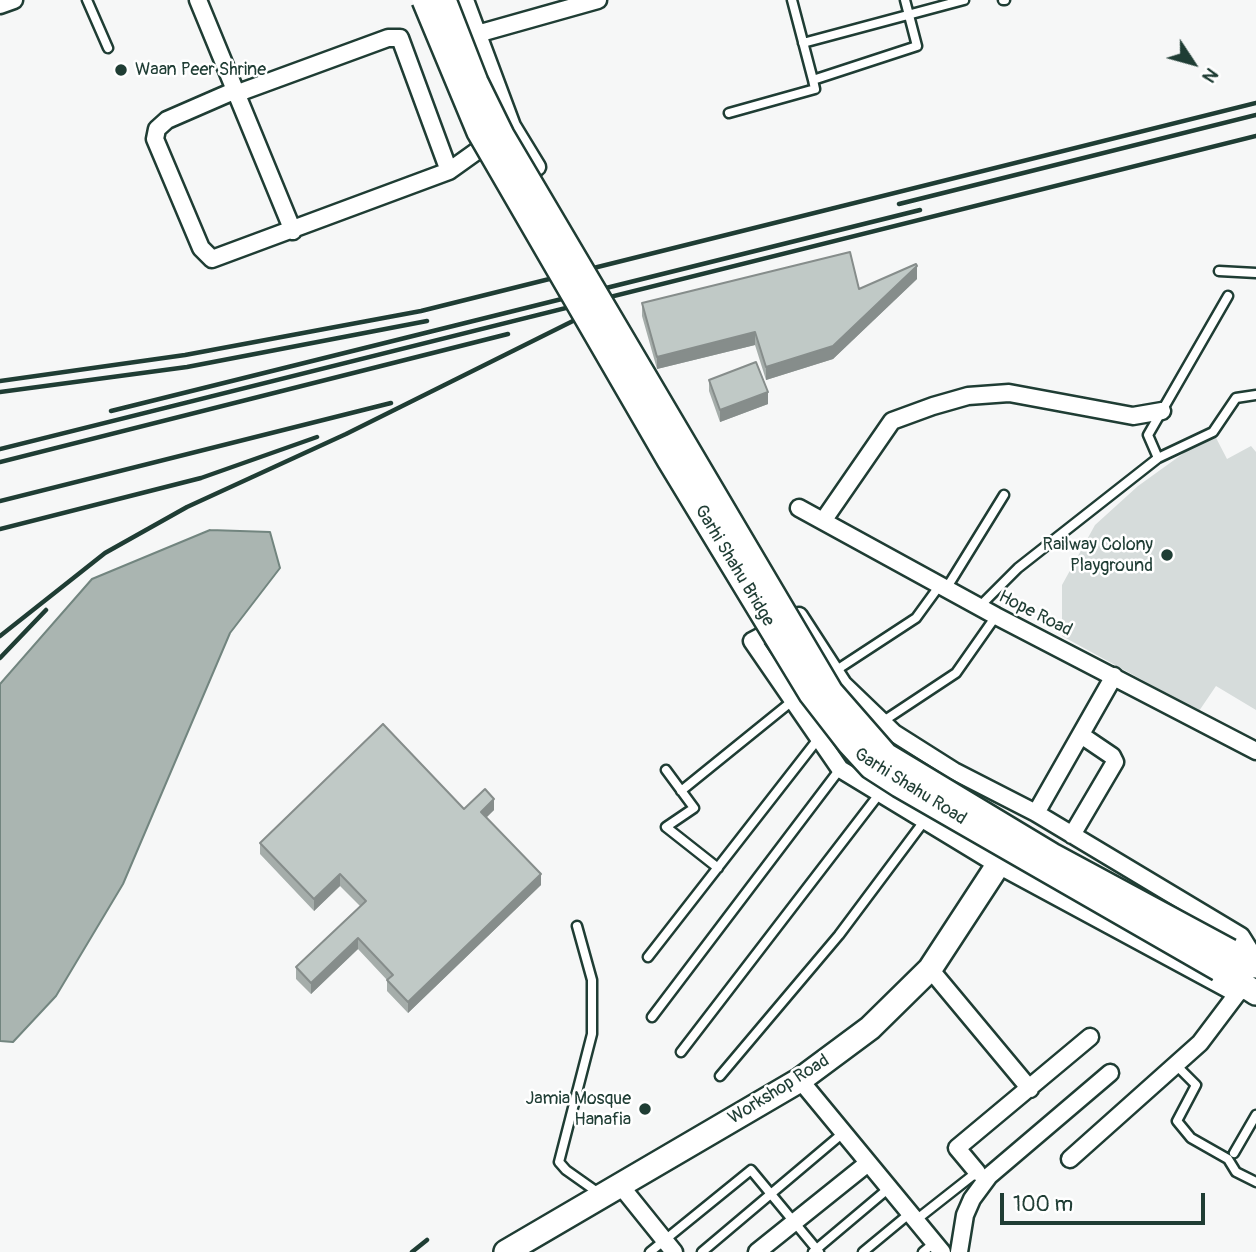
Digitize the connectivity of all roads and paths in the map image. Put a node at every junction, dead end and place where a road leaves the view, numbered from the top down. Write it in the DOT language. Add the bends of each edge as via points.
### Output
graph roads {
  1 [pos="87,0"];
  2 [pos="198,0"];
  3 [pos="424,0"];
  4 [pos="444,0"];
  5 [pos="465,0"];
  6 [pos="792,0"];
  7 [pos="905,0"];
  8 [pos="964,0"];
  9 [pos="592,1"];
  10 [pos="909,15"];
  11 [pos="477,34"];
  12 [pos="803,43"];
  13 [pos="108,48"];
  14 [pos="813,80"];
  15 [pos="237,92"];
  16 [pos="729,113"];
  17 [pos="512,126"];
  18 [pos="537,167"];
  19 [pos="449,172"];
  20 [pos="293,231"];
  21 [pos="1219,271"];
  22 [pos="1256,273"];
  23 [pos="1228,296"];
  24 [pos="1256,395"];
  25 [pos="1162,411"];
  26 [pos="1158,458"];
  27 [pos="1003,495"];
  28 [pos="799,508"];
  29 [pos="823,521"];
  30 [pos="943,587"];
  31 [pos="979,607"];
  32 [pos="996,616"];
  33 [pos="835,671"];
  34 [pos="1115,676"];
  35 [pos="791,702"];
  36 [pos="882,723"];
  37 [pos="1081,735"];
  38 [pos="818,739"];
  39 [pos="1256,751"];
  40 [pos="840,769"];
  41 [pos="666,770"];
  42 [pos="681,791"];
  43 [pos="880,793"];
  44 [pos="1037,813"];
  45 [pos="925,820"];
  46 [pos="1072,835"];
  47 [pos="998,865"];
  48 [pos="718,868"];
  49 [pos="577,926"];
  50 [pos="648,957"];
  51 [pos="1224,960"];
  52 [pos="1256,960"];
  53 [pos="930,970"];
  54 [pos="1249,985"];
  55 [pos="652,1017"];
  56 [pos="1090,1037"];
  57 [pos="681,1052"];
  58 [pos="1176,1065"];
  59 [pos="1110,1073"];
  60 [pos="720,1076"];
  61 [pos="800,1080"];
  62 [pos="1030,1089"];
  63 [pos="1256,1115"];
  64 [pos="843,1133"];
  65 [pos="1234,1153"];
  66 [pos="1070,1159"];
  67 [pos="868,1163"];
  68 [pos="977,1172"];
  69 [pos="1256,1182"];
  70 [pos="889,1188"];
  71 [pos="611,1190"];
  72 [pos="771,1194"];
  73 [pos="912,1217"];
  74 [pos="794,1222"];
  75 [pos="669,1246"];
  76 [pos="933,1249"];
  77 [pos="816,1251"];
  78 [pos="506,1252"];
  79 [pos="650,1252"];
  80 [pos="702,1252"];
  81 [pos="757,1252"];
  82 [pos="863,1252"];
  83 [pos="958,1252"];
  1 -- 13 [label="lane"];
  2 -- 15 [label="street"];
  3 -- 51 [label="main road, Garhi Shahu Bridge, bridge" via="479,132 668,460 811,694 849,743 871,767 899,785"];
  4 -- 51 [label="main road, Garhi Shahu Bridge, bridge" via="502,135 831,692 886,755"];
  5 -- 11 [label="street"];
  6 -- 12 [label="lane"];
  7 -- 10 [label="lane"];
  8 -- 10 [label="lane"];
  9 -- 11 [label="street"];
  10 -- 12 [label="lane"];
  10 -- 14 [label="lane" via="917,46"];
  11 -- 17 [label="street"];
  12 -- 14 [label="lane"];
  14 -- 16 [label="lane" via="815,89"];
  15 -- 19 [label="street" via="388,37 400,38"];
  15 -- 20 [label="street"];
  15 -- 20 [label="street" via="160,124 156,139 206,255 218,259"];
  17 -- 18 [label="street"];
  17 -- 19 [label="street"];
  19 -- 20 [label="street"];
  21 -- 22 [label="lane"];
  23 -- 25 [label="lane"];
  24 -- 26 [label="lane" via="1236,398 1213,432"];
  25 -- 26 [label="lane" via="1147,435"];
  25 -- 29 [label="street" via="1133,416 1009,393 968,396 933,406 892,421"];
  26 -- 31 [label="lane" via="1018,568"];
  27 -- 30 [label="lane"];
  28 -- 29 [label="street, Hope Road"];
  29 -- 30 [label="street, Hope Road"];
  30 -- 31 [label="street, Hope Road"];
  30 -- 33 [label="lane" via="916,618"];
  31 -- 32 [label="street, Hope Road"];
  32 -- 34 [label="street, Hope Road"];
  32 -- 36 [label="lane" via="956,673"];
  33 -- 35 [label="street, Garhi Shahu Road" via="799,616 752,641"];
  33 -- 36 [label="street, Garhi Shahu Road"];
  34 -- 37 [label="street"];
  34 -- 39 [label="street, Hope Road"];
  35 -- 38 [label="street, Garhi Shahu Road"];
  35 -- 42 [label="lane"];
  36 -- 44 [label="street, Garhi Shahu Road" via="954,771"];
  37 -- 44 [label="street"];
  37 -- 46 [label="street" via="1115,762"];
  38 -- 40 [label="street, Garhi Shahu Road"];
  38 -- 48 [label="lane"];
  40 -- 43 [label="street, Garhi Shahu Road"];
  40 -- 55 [label="lane"];
  41 -- 42 [label="lane"];
  42 -- 48 [label="lane" via="694,808 666,827"];
  43 -- 45 [label="street, Garhi Shahu Road"];
  43 -- 57 [label="lane"];
  44 -- 46 [label="street, Garhi Shahu Road"];
  45 -- 47 [label="street, Garhi Shahu Road"];
  45 -- 60 [label="lane" via="839,935"];
  46 -- 52 [label="street, Garhi Shahu Road" via="1241,936"];
  47 -- 53 [label="main road, Workshop Road"];
  47 -- 54 [label="street, Garhi Shahu Road"];
  48 -- 50 [label="lane"];
  49 -- 71 [label="lane" via="592,980 592,1034 559,1162 566,1170"];
  51 -- 54 [label="main road"];
  53 -- 61 [label="main road, Workshop Road" via="870,1028"];
  53 -- 62 [label="street"];
  54 -- 58 [label="street"];
  56 -- 62 [label="street"];
  58 -- 66 [label="street"];
  58 -- 69 [label="lane" via="1196,1085 1177,1121 1191,1138"];
  59 -- 83 [label="street" via="989,1176 965,1215"];
  61 -- 64 [label="street"];
  61 -- 71 [label="main road, Workshop Road"];
  62 -- 68 [label="street" via="957,1148"];
  63 -- 65 [label="lane"];
  64 -- 67 [label="street"];
  64 -- 72 [label="lane"];
  67 -- 70 [label="street"];
  67 -- 74 [label="street"];
  68 -- 73 [label="lane"];
  70 -- 73 [label="street"];
  70 -- 77 [label="lane"];
  71 -- 75 [label="street"];
  71 -- 78 [label="main road, Workshop Road"];
  72 -- 74 [label="lane"];
  72 -- 75 [label="lane" via="751,1170"];
  72 -- 80 [label="lane"];
  73 -- 76 [label="street"];
  73 -- 82 [label="lane"];
  74 -- 77 [label="lane"];
  74 -- 81 [label="street"];
  75 -- 79 [label="lane"];
}
